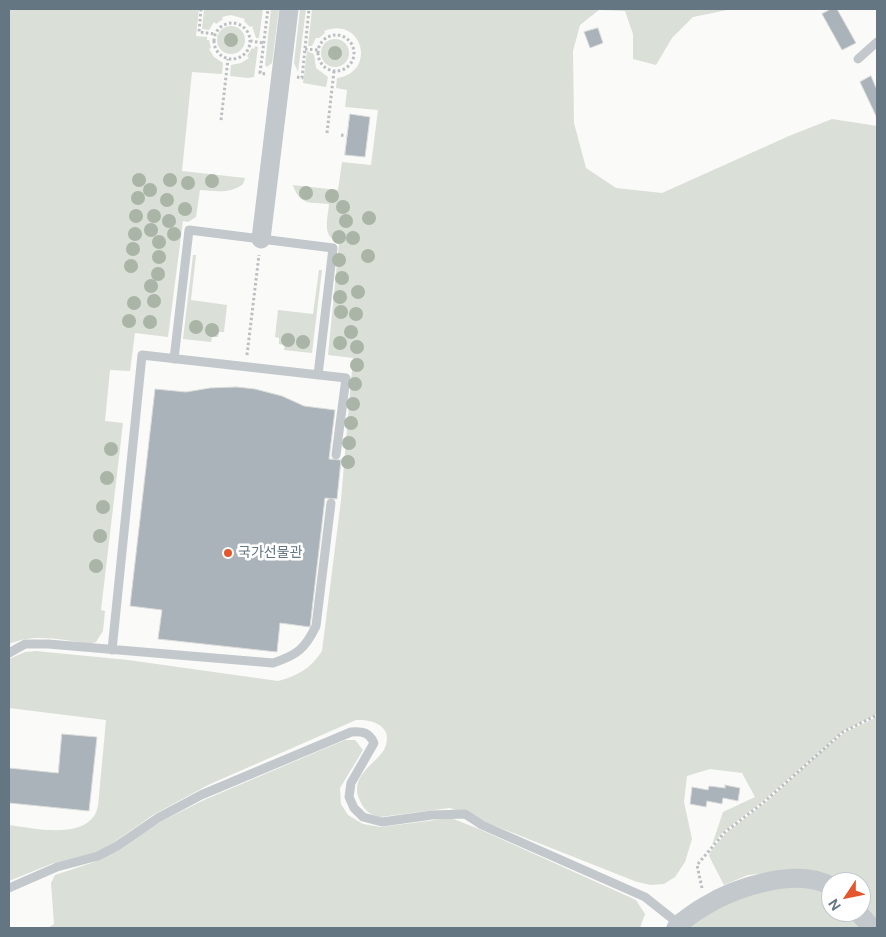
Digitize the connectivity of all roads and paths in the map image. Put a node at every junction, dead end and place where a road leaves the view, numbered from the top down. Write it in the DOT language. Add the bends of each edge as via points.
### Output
graph roads {
  1 [pos="201,9"];
  2 [pos="268,9"];
  3 [pos="289,9"];
  4 [pos="309,9"];
  5 [pos="215,34"];
  6 [pos="250,42"];
  7 [pos="877,42"];
  8 [pos="264,43"];
  9 [pos="305,49"];
  10 [pos="318,50"];
  11 [pos="228,59"];
  12 [pos="858,59"];
  13 [pos="334,71"];
  14 [pos="260,73"];
  15 [pos="302,78"];
  16 [pos="221,120"];
  17 [pos="327,133"];
  18 [pos="340,135"];
  19 [pos="346,136"];
  20 [pos="261,240"];
  21 [pos="174,359"];
  22 [pos="246,368"];
  23 [pos="318,375"];
  24 [pos="336,455"];
  25 [pos="331,502"];
  26 [pos="112,650"];
  27 [pos="9,653"];
  28 [pos="877,715"];
  29 [pos="821,881"];
  30 [pos="9,888"];
  31 [pos="705,906"];
  32 [pos="677,926"];
  1 -- 5 [label="path" via="199,32"];
  2 -- 8 [label="path"];
  3 -- 20 [label="street"];
  4 -- 9 [label="path"];
  5 -- 6 [label="path" via="221,25 235,22 247,30"];
  5 -- 11 [label="path" via="217,51"];
  6 -- 8 [label="path"];
  6 -- 11 [label="path" via="242,56"];
  7 -- 12 [label="lane"];
  8 -- 14 [label="path"];
  9 -- 10 [label="path"];
  9 -- 15 [label="path"];
  10 -- 13 [label="path" via="319,62"];
  10 -- 13 [label="path" via="327,37 334,35 348,39 354,52 353,59 344,70"];
  11 -- 16 [label="path"];
  13 -- 17 [label="path"];
  18 -- 19 [label="path"];
  20 -- 21 [label="lane" via="189,230"];
  20 -- 22 [label="path"];
  20 -- 23 [label="lane" via="333,248"];
  21 -- 22 [label="lane"];
  21 -- 26 [label="lane" via="142,355"];
  22 -- 23 [label="lane"];
  23 -- 24 [label="lane" via="346,378"];
  25 -- 26 [label="lane" via="316,626 309,642 299,652 273,663"];
  26 -- 27 [label="lane" via="25,644"];
  28 -- 31 [label="path" via="843,732 725,832 697,865"];
  29 -- 31 [label="street" via="799,878 766,882"];
  30 -- 32 [label="lane" via="57,867 98,856 201,795 351,732 362,731 371,737 374,744 351,782 350,796 354,808 363,817 382,822 464,814 645,897"];
  31 -- 32 [label="street"];
}
